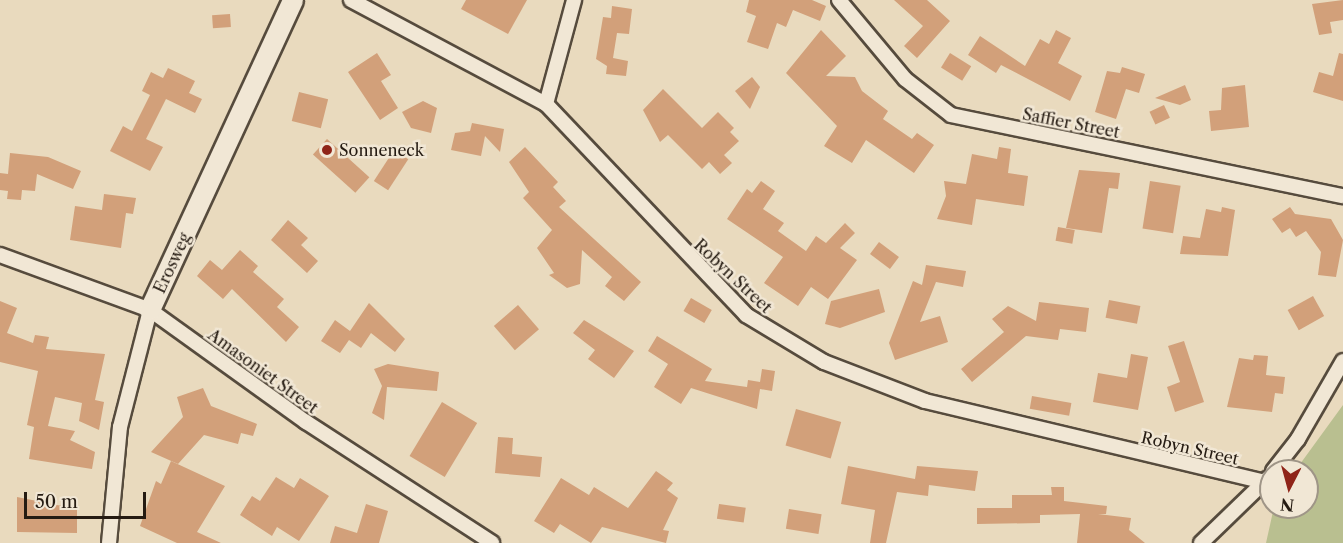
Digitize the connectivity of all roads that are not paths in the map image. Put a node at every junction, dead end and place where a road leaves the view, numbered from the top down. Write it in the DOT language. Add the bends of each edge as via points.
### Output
graph roads {
  1 [pos="293,0"];
  2 [pos="351,0"];
  3 [pos="574,0"];
  4 [pos="839,0"];
  5 [pos="546,104"];
  6 [pos="1343,196"];
  7 [pos="0,255"];
  8 [pos="150,310"];
  9 [pos="1343,361"];
  10 [pos="1282,459"];
  11 [pos="1259,473"];
  12 [pos="1259,486"];
  13 [pos="109,543"];
  14 [pos="492,543"];
  15 [pos="1201,543"];
  1 -- 8 [label="street, Erosweg"];
  2 -- 5 [label="street, Robyn Street"];
  3 -- 5 [label="street"];
  4 -- 6 [label="street, Saffier Street" via="905,79 951,115"];
  5 -- 11 [label="street, Robyn Street" via="746,315 824,362 936,404"];
  7 -- 8 [label="street, Amasoniet Street"];
  8 -- 13 [label="street, Erosweg" via="120,427"];
  8 -- 14 [label="street, Amasoniet Street" via="306,422"];
  9 -- 10 [label="street"];
  12 -- 15 [label="street"];
}
